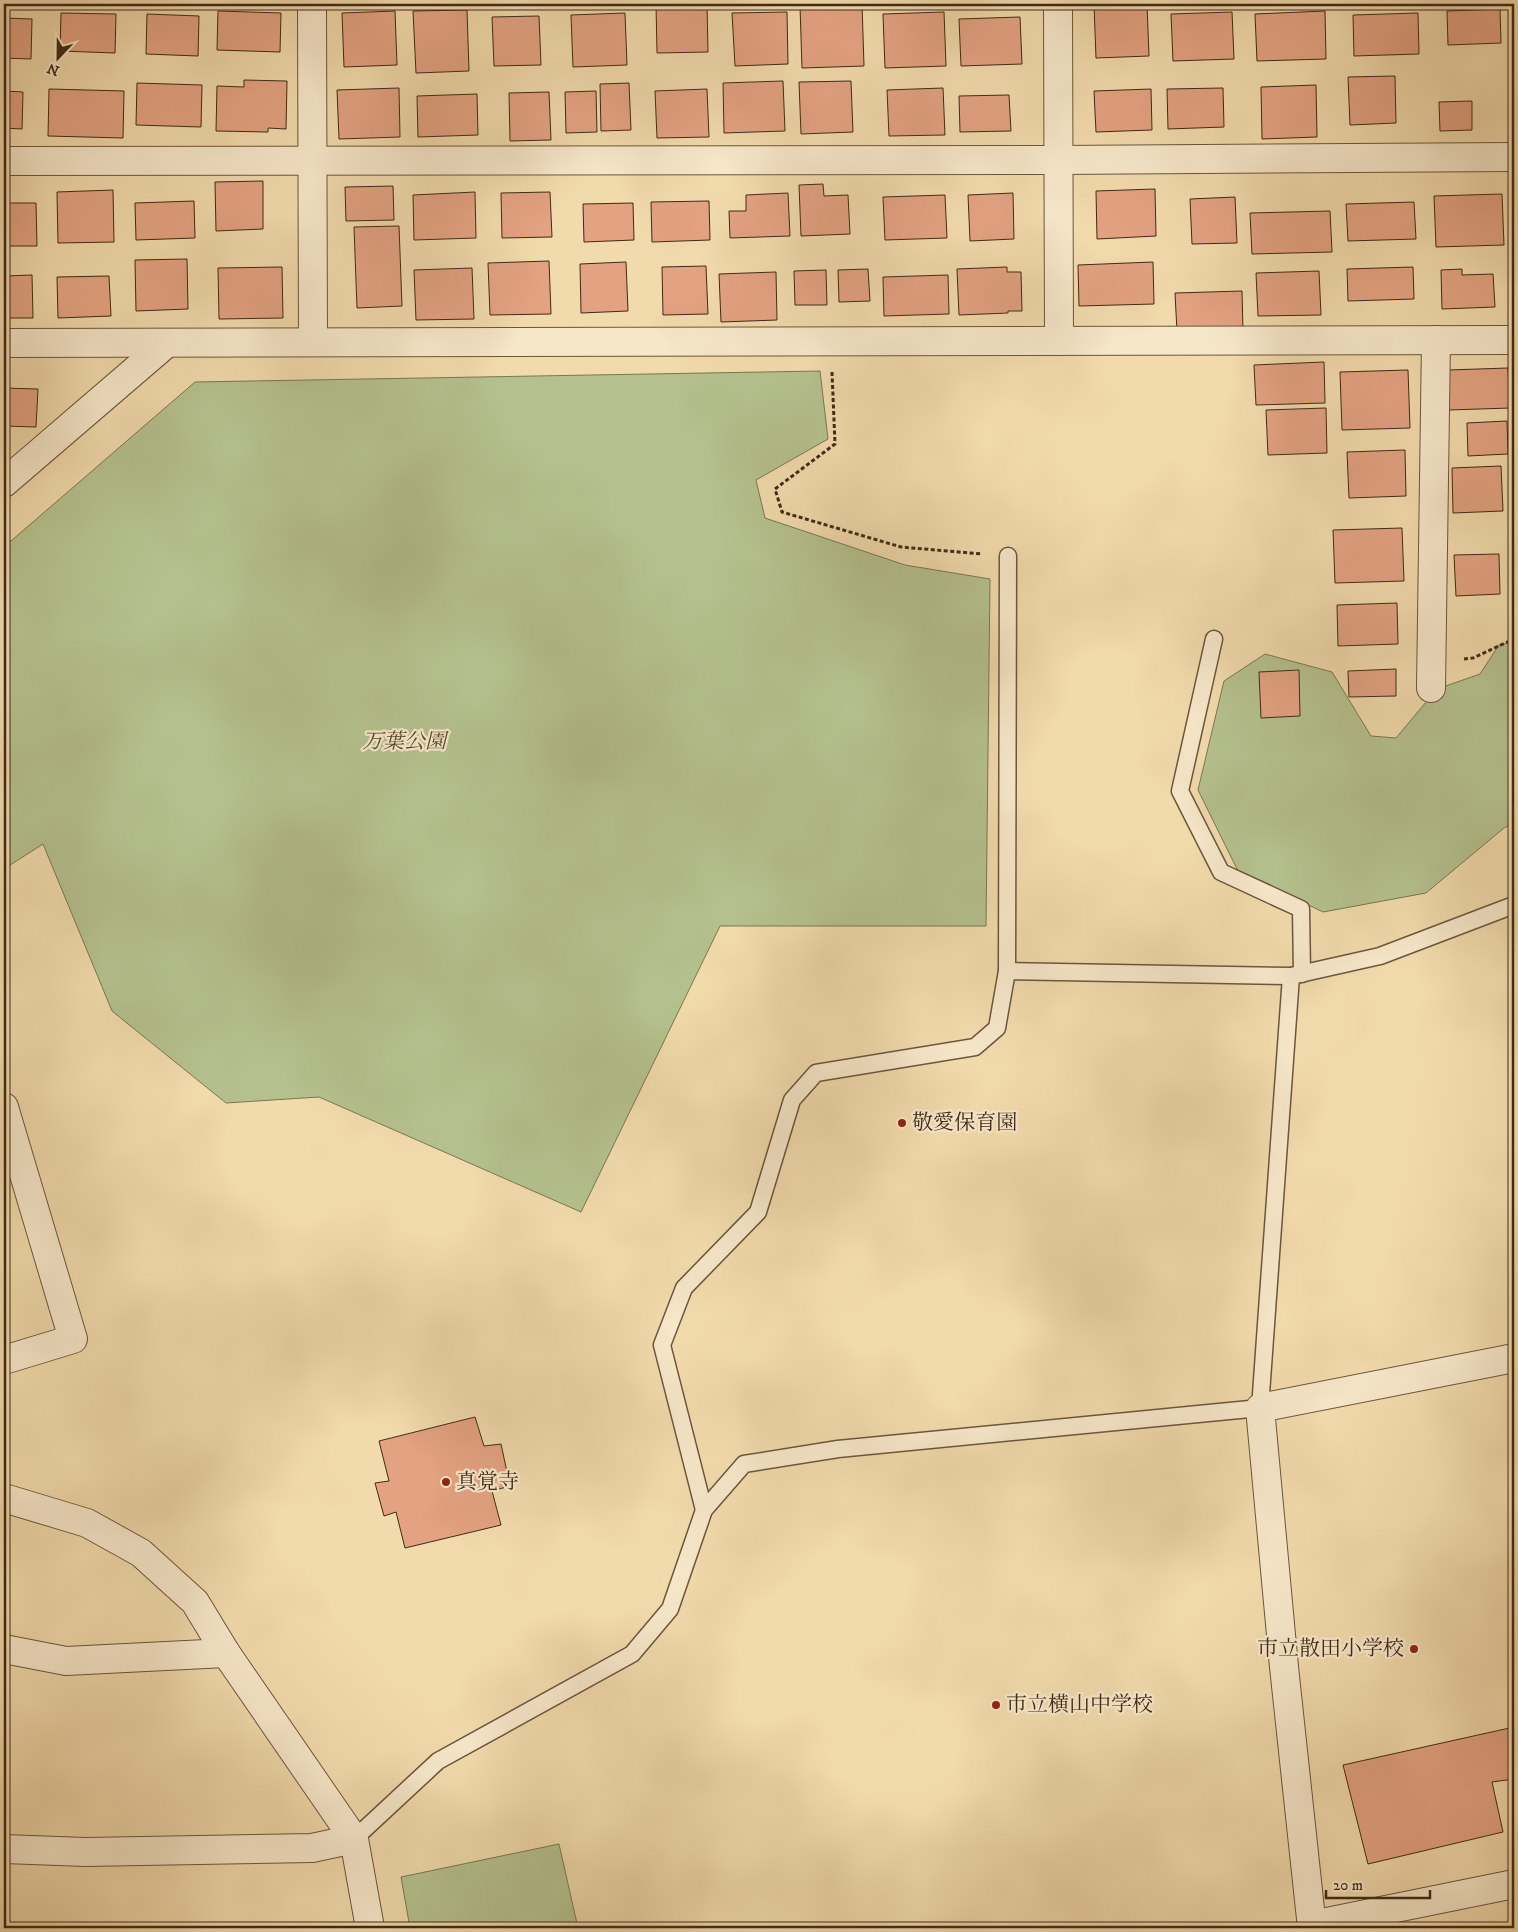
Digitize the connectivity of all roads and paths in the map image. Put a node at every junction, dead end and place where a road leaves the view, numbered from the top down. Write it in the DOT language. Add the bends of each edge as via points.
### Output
graph roads {
  1 [pos="312,4"];
  2 [pos="1058,4"];
  3 [pos="1514,157"];
  4 [pos="1058,160"];
  5 [pos="313,161"];
  6 [pos="4,162"];
  7 [pos="1059,340"];
  8 [pos="1436,340"];
  9 [pos="1514,340"];
  10 [pos="831,341"];
  11 [pos="313,342"];
  12 [pos="4,343"];
  13 [pos="167,343"];
  14 [pos="4,483"];
  15 [pos="1008,556"];
  16 [pos="1514,639"];
  17 [pos="1214,640"];
  18 [pos="1432,660"];
  19 [pos="1431,688"];
  20 [pos="1514,905"];
  21 [pos="1007,972"];
  22 [pos="1296,975"];
  23 [pos="4,1107"];
  24 [pos="1514,1358"];
  25 [pos="4,1360"];
  26 [pos="1260,1408"];
  27 [pos="4,1498"];
  28 [pos="704,1510"];
  29 [pos="4,1649"];
  30 [pos="226,1653"];
  31 [pos="354,1839"];
  32 [pos="4,1849"];
  33 [pos="1514,1884"];
  34 [pos="1312,1927"];
  35 [pos="370,1928"];
  1 -- 5 [label="street"];
  2 -- 4 [label="street"];
  3 -- 4 [label="street"];
  4 -- 5 [label="street"];
  4 -- 7 [label="street"];
  5 -- 6 [label="street"];
  5 -- 11 [label="street"];
  7 -- 8 [label="street"];
  7 -- 10 [label="street"];
  8 -- 9 [label="street"];
  8 -- 18 [label="street"];
  10 -- 11 [label="street"];
  10 -- 15 [label="path" via="835,444 775,489 782,512 901,547"];
  11 -- 13 [label="street"];
  12 -- 13 [label="street"];
  13 -- 14 [label="street"];
  15 -- 21 [label="lane"];
  16 -- 18 [label="path" via="1473,658"];
  17 -- 22 [label="lane" via="1180,791 1222,872 1301,909"];
  18 -- 19 [label="street"];
  20 -- 22 [label="lane" via="1380,956"];
  21 -- 22 [label="lane"];
  21 -- 28 [label="lane" via="997,1028 975,1047 816,1073 792,1100 758,1212 684,1288 662,1345"];
  22 -- 26 [label="lane"];
  23 -- 25 [label="street" via="73,1340"];
  24 -- 26 [label="street"];
  26 -- 28 [label="lane" via="838,1449 744,1464"];
  26 -- 34 [label="street"];
  27 -- 30 [label="street" via="87,1523 141,1553 195,1602"];
  28 -- 31 [label="lane" via="670,1609 632,1654 438,1761"];
  29 -- 30 [label="street" via="66,1661"];
  30 -- 31 [label="street"];
  31 -- 32 [label="street" via="312,1848 85,1852"];
  31 -- 35 [label="street"];
  33 -- 34 [label="street"];
}
